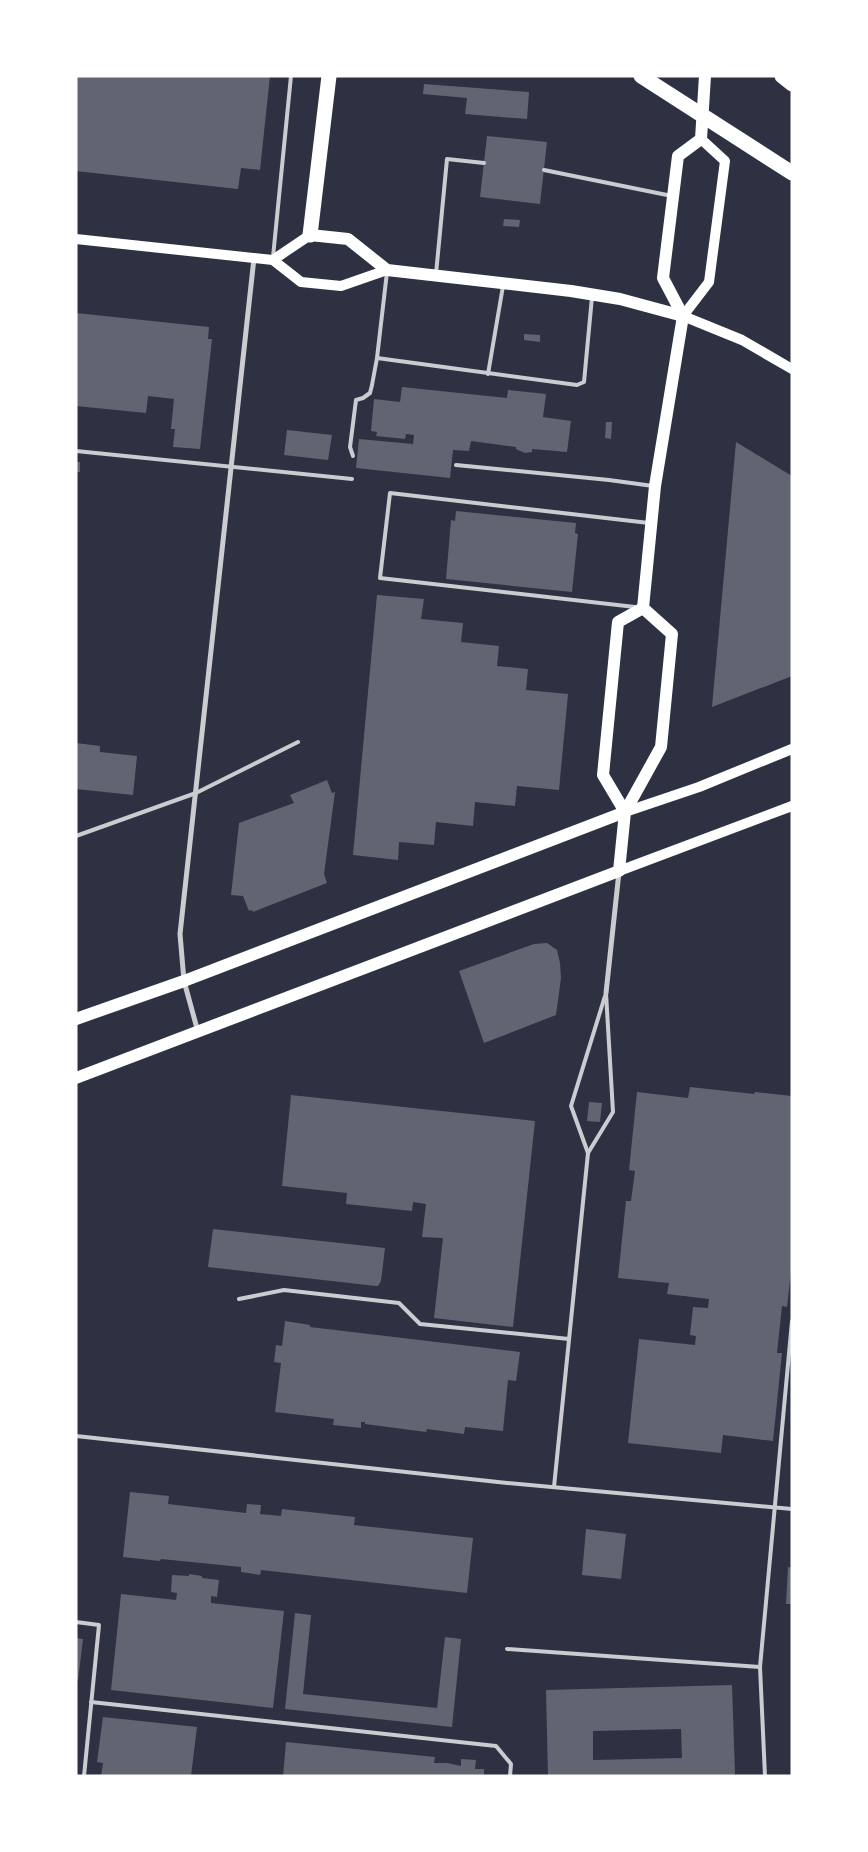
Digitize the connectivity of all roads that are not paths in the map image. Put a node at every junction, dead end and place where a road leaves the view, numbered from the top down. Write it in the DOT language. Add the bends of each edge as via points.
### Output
graph roads {
  1 [pos="291,76"];
  2 [pos="329,76"];
  3 [pos="641,76"];
  4 [pos="705,76"];
  5 [pos="782,76"];
  6 [pos="792,84"];
  7 [pos="701,139"];
  8 [pos="484,163"];
  9 [pos="544,170"];
  10 [pos="792,173"];
  11 [pos="672,196"];
  12 [pos="310,234"];
  13 [pos="76,240"];
  14 [pos="254,258"];
  15 [pos="273,260"];
  16 [pos="387,270"];
  17 [pos="435,276"];
  18 [pos="503,284"];
  19 [pos="593,295"];
  20 [pos="683,316"];
  21 [pos="377,358"];
  22 [pos="792,370"];
  23 [pos="488,374"];
  24 [pos="76,451"];
  25 [pos="353,456"];
  26 [pos="456,465"];
  27 [pos="232,467"];
  28 [pos="352,479"];
  29 [pos="655,486"];
  30 [pos="652,523"];
  31 [pos="643,608"];
  32 [pos="298,742"];
  33 [pos="792,749"];
  34 [pos="196,793"];
  35 [pos="792,806"];
  36 [pos="625,812"];
  37 [pos="76,836"];
  38 [pos="619,871"];
  39 [pos="184,982"];
  40 [pos="606,993"];
  41 [pos="76,1019"];
  42 [pos="198,1032"];
  43 [pos="76,1078"];
  44 [pos="588,1153"];
  45 [pos="239,1299"];
  46 [pos="792,1321"];
  47 [pos="569,1338"];
  48 [pos="76,1436"];
  49 [pos="554,1487"];
  50 [pos="774,1508"];
  51 [pos="792,1510"];
  52 [pos="76,1622"];
  53 [pos="506,1649"];
  54 [pos="760,1667"];
  55 [pos="91,1702"];
  56 [pos="84,1776"];
  57 [pos="510,1776"];
  58 [pos="765,1776"];
  1 -- 15 [label="lane"];
  2 -- 12 [label="highway"];
  3 -- 10 [label="highway"];
  4 -- 7 [label="main road"];
  5 -- 6 [label="highway"];
  7 -- 11 [label="main road" via="678,156"];
  7 -- 20 [label="main road" via="724,161 708,282"];
  8 -- 17 [label="lane" via="447,159"];
  9 -- 11 [label="lane"];
  11 -- 20 [label="main road" via="662,278"];
  12 -- 15 [label="main road"];
  12 -- 16 [label="main road" via="348,239"];
  13 -- 14 [label="main road"];
  14 -- 15 [label="main road"];
  14 -- 27 [label="street"];
  15 -- 16 [label="main road" via="301,282 341,286"];
  16 -- 17 [label="main road"];
  16 -- 21 [label="lane"];
  17 -- 18 [label="main road"];
  18 -- 19 [label="main road"];
  18 -- 23 [label="lane"];
  19 -- 20 [label="main road"];
  19 -- 23 [label="lane" via="584,382 577,385"];
  20 -- 22 [label="main road" via="742,340"];
  20 -- 29 [label="main road"];
  21 -- 23 [label="lane"];
  21 -- 25 [label="lane" via="370,392 356,400 350,447"];
  24 -- 27 [label="lane"];
  26 -- 29 [label="lane"];
  27 -- 28 [label="lane"];
  27 -- 34 [label="street"];
  29 -- 30 [label="main road"];
  30 -- 31 [label="main road"];
  30 -- 31 [label="lane" via="390,493 380,578"];
  31 -- 36 [label="main road" via="618,622 604,766 604,775"];
  31 -- 36 [label="main road" via="672,634 661,747"];
  32 -- 34 [label="lane"];
  33 -- 36 [label="main road" via="699,787"];
  34 -- 37 [label="lane"];
  34 -- 39 [label="street" via="180,934"];
  35 -- 38 [label="main road"];
  36 -- 38 [label="main road"];
  36 -- 39 [label="main road"];
  38 -- 40 [label="street"];
  38 -- 42 [label="main road"];
  39 -- 41 [label="main road"];
  39 -- 42 [label="street"];
  40 -- 44 [label="lane" via="613,1112"];
  40 -- 44 [label="lane" via="570,1106"];
  42 -- 43 [label="main road"];
  44 -- 47 [label="lane"];
  45 -- 47 [label="lane" via="284,1290 399,1302 420,1324"];
  46 -- 50 [label="lane"];
  47 -- 49 [label="lane"];
  48 -- 49 [label="lane"];
  49 -- 50 [label="lane"];
  50 -- 51 [label="lane"];
  50 -- 54 [label="lane"];
  52 -- 55 [label="lane" via="99,1625"];
  53 -- 54 [label="lane"];
  54 -- 58 [label="lane"];
  55 -- 56 [label="lane"];
  55 -- 57 [label="lane" via="496,1746 511,1764"];
}
